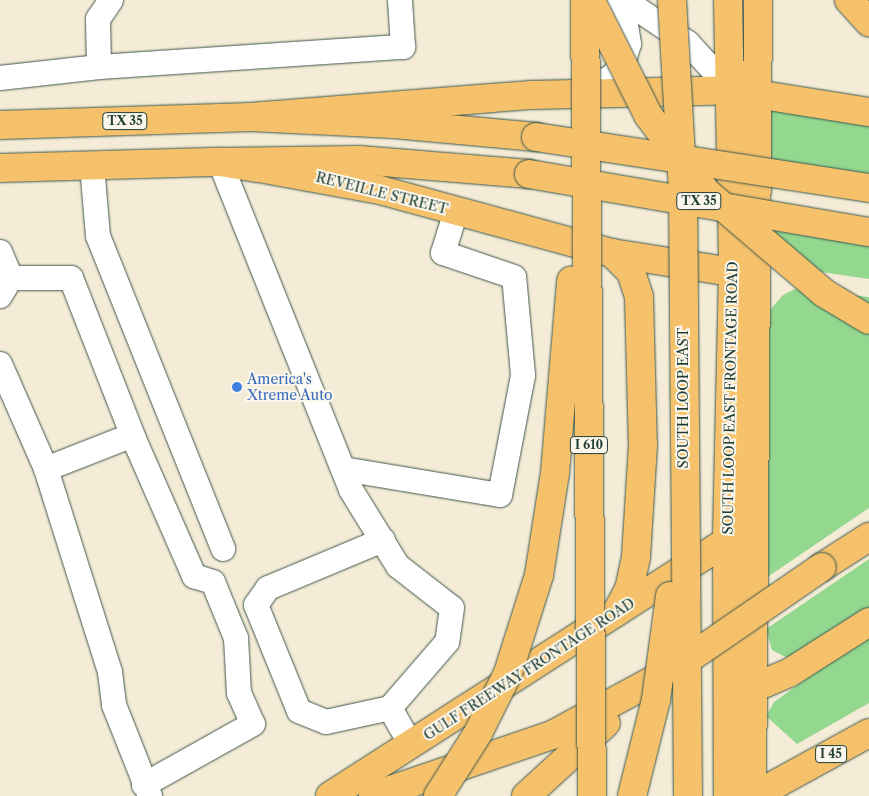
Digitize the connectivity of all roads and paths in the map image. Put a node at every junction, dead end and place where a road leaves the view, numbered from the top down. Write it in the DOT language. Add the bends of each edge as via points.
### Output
graph roads {
  1 [pos="111,0"];
  2 [pos="400,0"];
  3 [pos="585,0"];
  4 [pos="590,0"];
  5 [pos="613,0"];
  6 [pos="624,0"];
  7 [pos="672,0"];
  8 [pos="728,0"];
  9 [pos="758,0"];
  10 [pos="849,0"];
  11 [pos="869,22"];
  12 [pos="99,67"];
  13 [pos="0,78"];
  14 [pos="743,91"];
  15 [pos="579,95"];
  16 [pos="869,112"];
  17 [pos="251,117"];
  18 [pos="0,125"];
  19 [pos="220,162"];
  20 [pos="92,165"];
  21 [pos="0,168"];
  22 [pos="869,188"];
  23 [pos="456,212"];
  24 [pos="869,232"];
  25 [pos="0,252"];
  26 [pos="612,253"];
  27 [pos="745,274"];
  28 [pos="5,287"];
  29 [pos="869,320"];
  30 [pos="0,364"];
  31 [pos="134,439"];
  32 [pos="683,458"];
  33 [pos="46,469"];
  34 [pos="343,469"];
  35 [pos="869,537"];
  36 [pos="382,540"];
  37 [pos="727,542"];
  38 [pos="223,549"];
  39 [pos="754,563"];
  40 [pos="617,612"];
  41 [pos="869,622"];
  42 [pos="674,669"];
  43 [pos="740,686"];
  44 [pos="390,708"];
  45 [pos="869,733"];
  46 [pos="412,745"];
  47 [pos="147,791"];
  48 [pos="330,796"];
  49 [pos="373,796"];
  50 [pos="438,796"];
  51 [pos="526,796"];
  52 [pos="592,796"];
  53 [pos="632,796"];
  54 [pos="688,796"];
  55 [pos="728,796"];
  56 [pos="753,796"];
  1 -- 12 [label="street" via="98,19"];
  2 -- 12 [label="street" via="403,47"];
  3 -- 15 [label="main road, I 610, bridge"];
  4 -- 29 [label="main road, bridge" via="648,115 707,192 824,293"];
  5 -- 15 [label="street" via="626,26 629,44 624,60 613,76"];
  6 -- 14 [label="street" via="688,43"];
  7 -- 32 [label="main road, SOUTH LOOP EAST, bridge" via="682,189"];
  8 -- 14 [label="main road, SOUTH LOOP EAST FRONTAGE ROAD"];
  9 -- 14 [label="main road, SOUTH LOOP EAST FRONTAGE ROAD"];
  10 -- 11 [label="main road"];
  12 -- 13 [label="street"];
  14 -- 15 [label="main road"];
  14 -- 16 [label="main road"];
  14 -- 27 [label="main road, SOUTH LOOP EAST FRONTAGE ROAD"];
  15 -- 17 [label="main road"];
  15 -- 50 [label="main road, bridge" via="555,472 539,575 508,673 478,733"];
  15 -- 52 [label="main road, I 610, bridge"];
  17 -- 18 [label="main road, TX 35"];
  17 -- 22 [label="main road, TX 35, bridge" via="394,124 536,138"];
  19 -- 20 [label="main road, REVEILLE STREET / TX 35"];
  19 -- 23 [label="main road, REVEILLE STREET" via="341,181"];
  19 -- 24 [label="main road, TX 35, bridge" via="359,160 529,174"];
  19 -- 34 [label="street"];
  20 -- 21 [label="main road, REVEILLE STREET / TX 35"];
  20 -- 38 [label="street" via="98,236"];
  23 -- 26 [label="main road, REVEILLE STREET"];
  23 -- 34 [label="street" via="443,253 514,277 523,375 500,495"];
  25 -- 28 [label="street"];
  26 -- 27 [label="main road, REVEILLE STREET"];
  26 -- 40 [label="main road" via="631,272 639,297 643,445 636,557 629,589"];
  27 -- 37 [label="main road, SOUTH LOOP EAST FRONTAGE ROAD"];
  27 -- 39 [label="main road, SOUTH LOOP EAST FRONTAGE ROAD"];
  28 -- 31 [label="street" via="71,278"];
  30 -- 33 [label="street"];
  31 -- 33 [label="street" via="125,438"];
  31 -- 47 [label="street" via="194,576 213,582 236,638 239,692 253,724"];
  32 -- 53 [label="main road, bridge" via="666,643"];
  32 -- 54 [label="main road, SOUTH LOOP EAST, bridge"];
  33 -- 47 [label="street" via="110,672 114,705"];
  34 -- 36 [label="street"];
  35 -- 42 [label="main road, bridge"];
  36 -- 44 [label="street" via="398,566 452,608 453,624 447,642"];
  36 -- 44 [label="street" via="268,588 256,605 298,711 326,722"];
  37 -- 39 [label="main road"];
  37 -- 40 [label="main road, GULF FREEWAY FRONTAGE ROAD"];
  37 -- 43 [label="main road, SOUTH LOOP EAST FRONTAGE ROAD"];
  39 -- 43 [label="main road, SOUTH LOOP EAST FRONTAGE ROAD"];
  40 -- 46 [label="main road, GULF FREEWAY FRONTAGE ROAD"];
  41 -- 43 [label="main road" via="801,667"];
  42 -- 49 [label="main road" via="552,735"];
  42 -- 51 [label="main road"];
  43 -- 55 [label="main road, SOUTH LOOP EAST FRONTAGE ROAD"];
  43 -- 56 [label="main road, SOUTH LOOP EAST FRONTAGE ROAD"];
  44 -- 46 [label="street"];
  45 -- 56 [label="main road, I 45"];
  46 -- 48 [label="main road, GULF FREEWAY FRONTAGE ROAD"];
}
